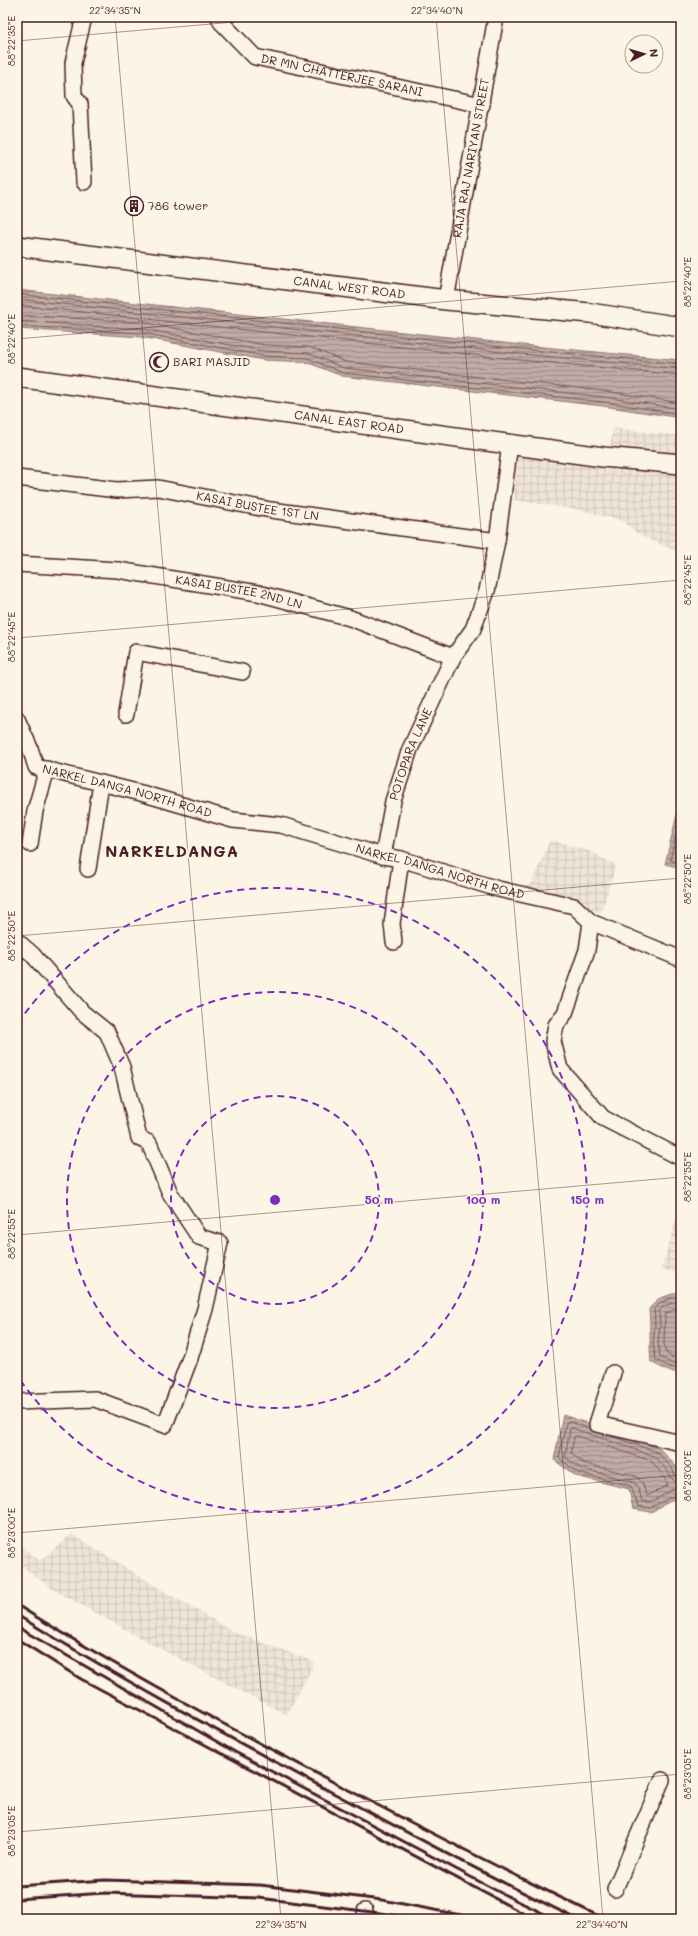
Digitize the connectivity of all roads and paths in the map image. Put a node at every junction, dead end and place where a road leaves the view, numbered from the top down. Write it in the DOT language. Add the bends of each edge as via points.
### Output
graph roads {
  1 [pos="84,17"];
  2 [pos="219,17"];
  3 [pos="496,17"];
  4 [pos="482,106"];
  5 [pos="84,182"];
  6 [pos="17,246"];
  7 [pos="446,300"];
  8 [pos="681,327"];
  9 [pos="17,377"];
  10 [pos="510,444"];
  11 [pos="681,464"];
  12 [pos="17,478"];
  13 [pos="497,541"];
  14 [pos="17,564"];
  15 [pos="453,657"];
  16 [pos="242,672"];
  17 [pos="126,714"];
  18 [pos="17,719"];
  19 [pos="47,770"];
  20 [pos="101,783"];
  21 [pos="30,844"];
  22 [pos="383,856"];
  23 [pos="401,859"];
  24 [pos="88,869"];
  25 [pos="592,922"];
  26 [pos="17,941"];
  27 [pos="394,942"];
  28 [pos="681,959"];
  29 [pos="681,1158"];
  30 [pos="613,1372"];
  31 [pos="17,1402"];
  32 [pos="681,1443"];
  33 [pos="662,1780"];
  34 [pos="614,1889"];
  1 -- 5 [label="street" via="73,63 74,96 80,104"];
  2 -- 4 [label="street, DR MN CHATTERJEE SARANI" via="255,57"];
  3 -- 4 [label="street, RAJA RAJ NARIYAN STREET"];
  4 -- 7 [label="street, RAJA RAJ NARIYAN STREET"];
  6 -- 7 [label="main road, CANAL WEST ROAD"];
  7 -- 8 [label="main road, CANAL WEST ROAD" via="590,313"];
  9 -- 10 [label="main road, CANAL EAST ROAD"];
  10 -- 11 [label="main road, CANAL EAST ROAD" via="603,457"];
  10 -- 13 [label="street"];
  12 -- 13 [label="street, KASAI BUSTEE 1ST LN" via="117,490 158,488 271,510"];
  13 -- 15 [label="street, POTOPARA LANE" via="487,592 473,629"];
  14 -- 15 [label="street, KASAI BUSTEE 2ND LN" via="118,570 258,593 350,618"];
  15 -- 22 [label="street, POTOPARA LANE" via="410,749 393,801"];
  16 -- 17 [label="street" via="136,652"];
  18 -- 19 [label="street, NARKEL DANGA NORTH ROAD" via="36,767"];
  19 -- 20 [label="street, NARKEL DANGA NORTH ROAD"];
  19 -- 21 [label="street" via="35,811"];
  20 -- 22 [label="street, NARKEL DANGA NORTH ROAD" via="233,820 281,825"];
  20 -- 24 [label="street"];
  22 -- 23 [label="street, NARKEL DANGA NORTH ROAD"];
  23 -- 25 [label="street, NARKEL DANGA NORTH ROAD" via="498,889 574,906"];
  23 -- 27 [label="street" via="392,924"];
  25 -- 28 [label="street, NARKEL DANGA NORTH ROAD"];
  25 -- 29 [label="street" via="587,950 565,1012 556,1025 553,1042 560,1069 603,1118"];
  26 -- 31 [label="street" via="32,954 82,1012 107,1032 122,1067 139,1138 149,1143 170,1193 199,1237 220,1243 205,1309 165,1425 94,1399"];
  30 -- 32 [label="street" via="598,1424"];
  33 -- 34 [label="street"];
}
